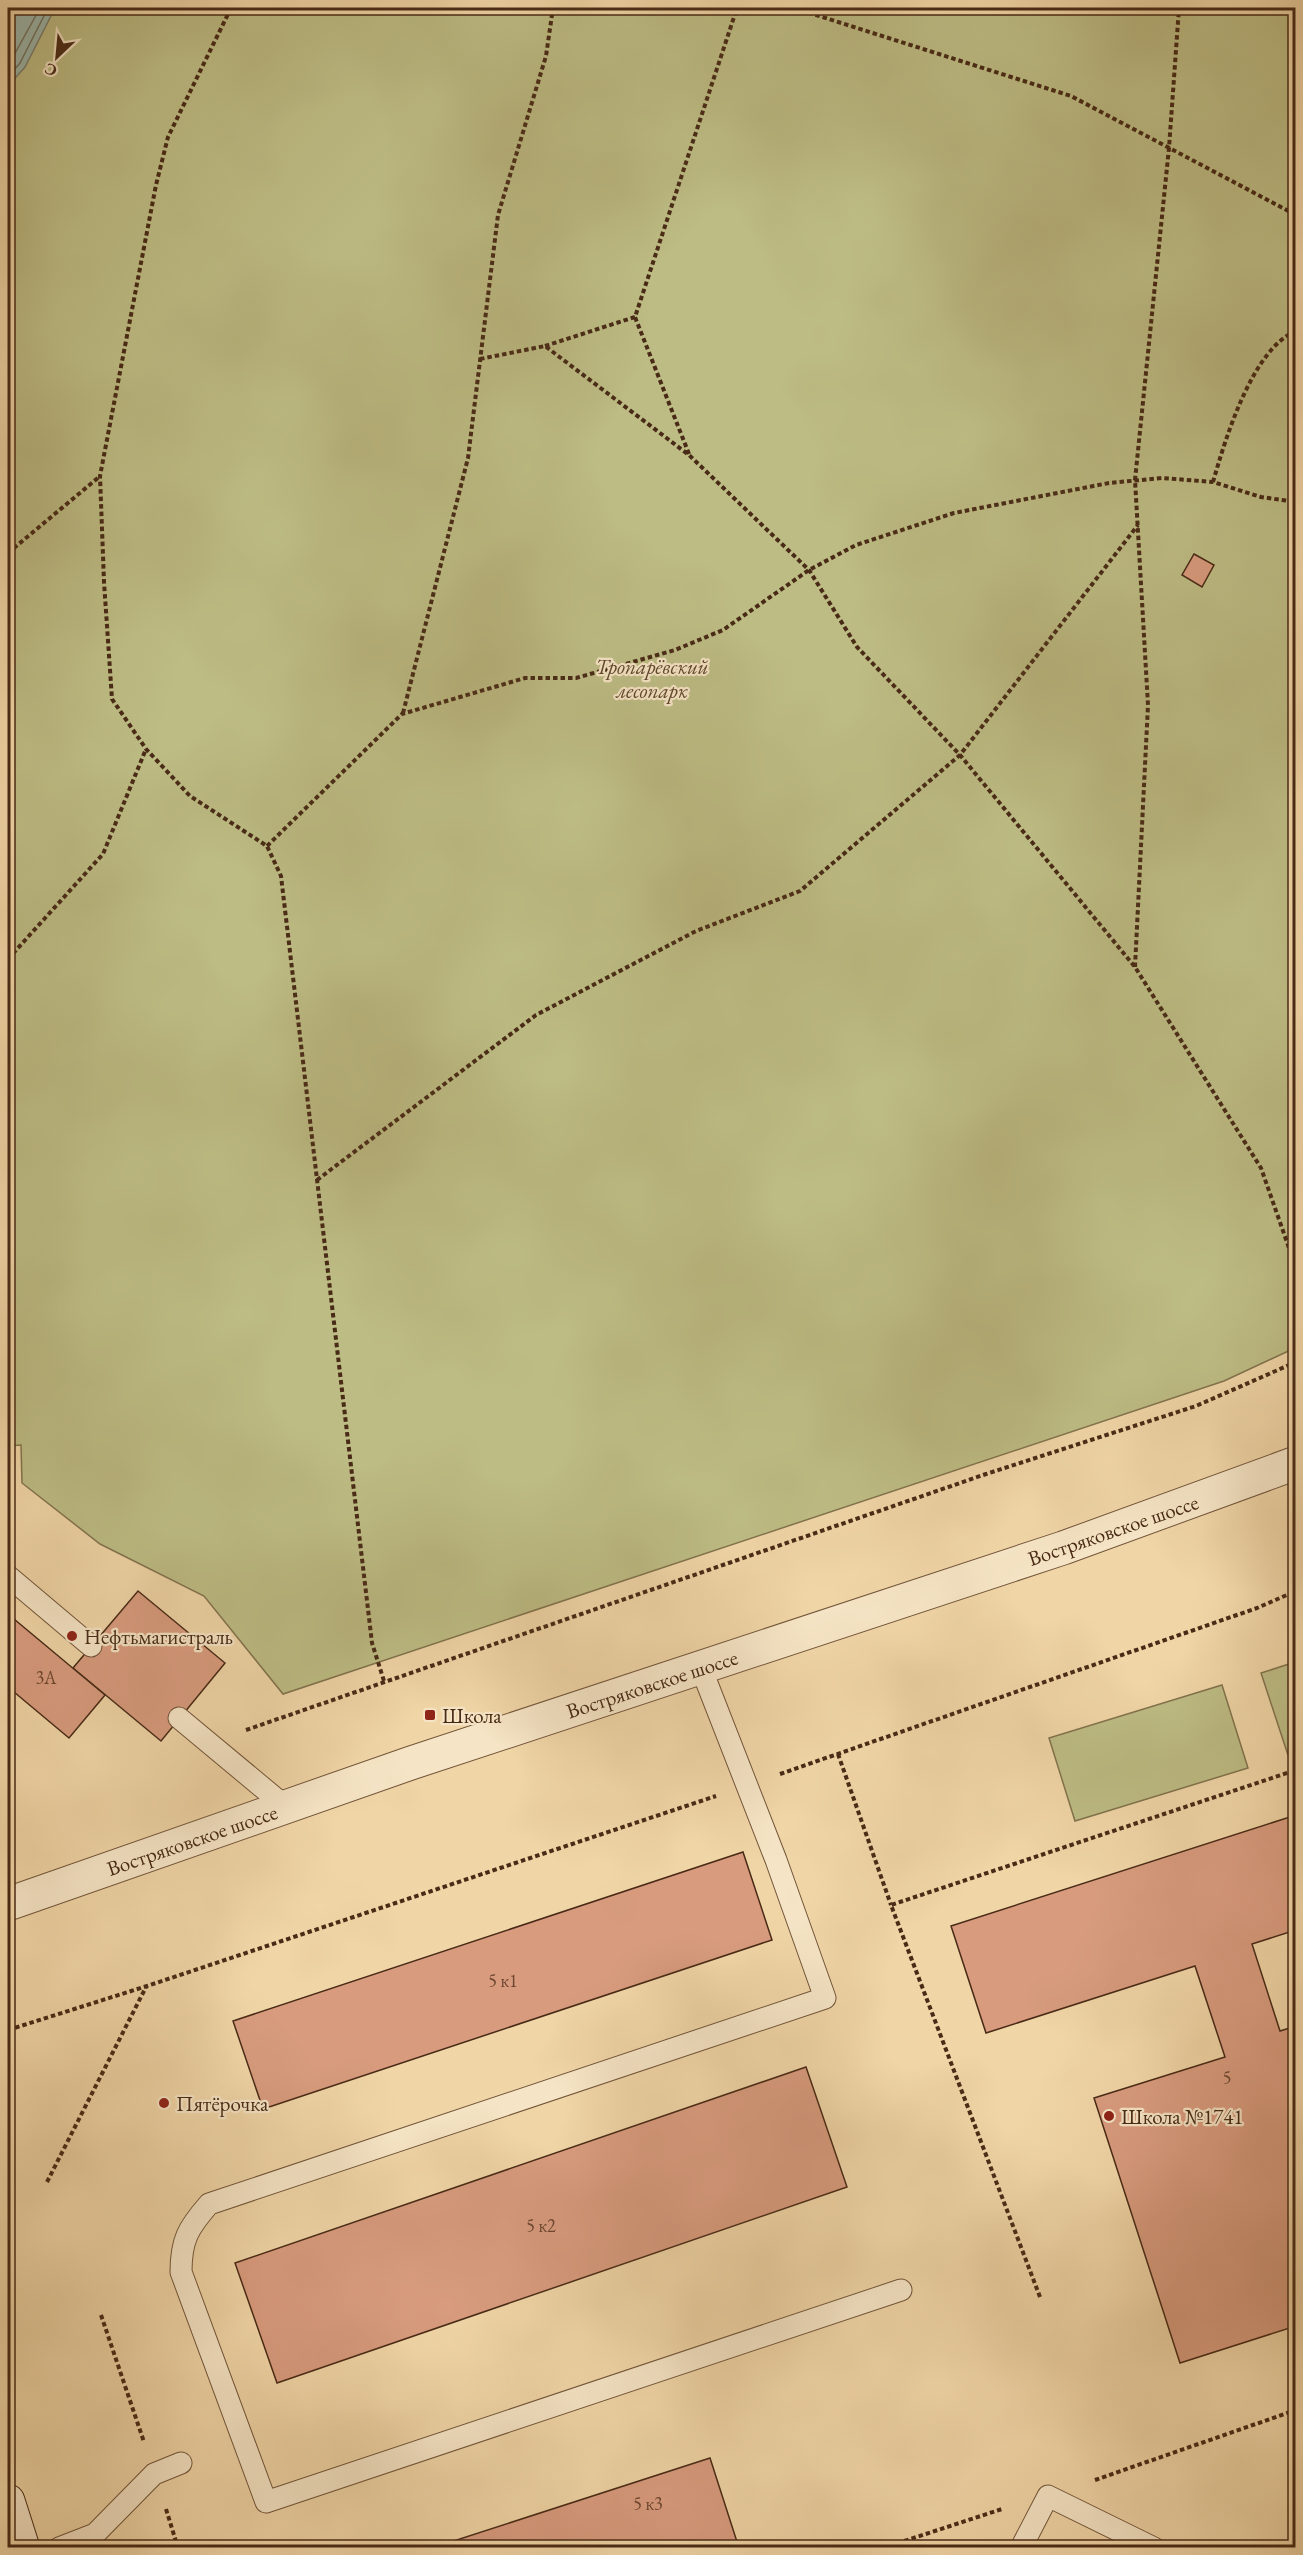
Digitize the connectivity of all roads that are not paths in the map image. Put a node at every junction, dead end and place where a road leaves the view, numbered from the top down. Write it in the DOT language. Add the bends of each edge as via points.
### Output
graph roads {
  1 [pos="1296,1463"];
  2 [pos="8,1576"];
  3 [pos="91,1646"];
  4 [pos="701,1668"];
  5 [pos="179,1718"];
  6 [pos="286,1807"];
  7 [pos="8,1904"];
  8 [pos="901,2290"];
  9 [pos="181,2463"];
  10 [pos="8,2501"];
  11 [pos="23,2547"];
  12 [pos="59,2547"];
  13 [pos="1021,2547"];
  14 [pos="1154,2547"];
  1 -- 4 [label="street, Востряковское шоссе" via="1052,1552"];
  2 -- 3 [label="lane"];
  4 -- 6 [label="street, Востряковское шоссе"];
  4 -- 8 [label="lane" via="777,1860 825,1998 209,2204 190,2226 181,2250 181,2272 266,2502"];
  5 -- 6 [label="lane"];
  6 -- 7 [label="street, Востряковское шоссе"];
  9 -- 12 [label="lane" via="154,2474 95,2534"];
  10 -- 11 [label="street"];
  13 -- 14 [label="lane" via="1048,2496"];
}
